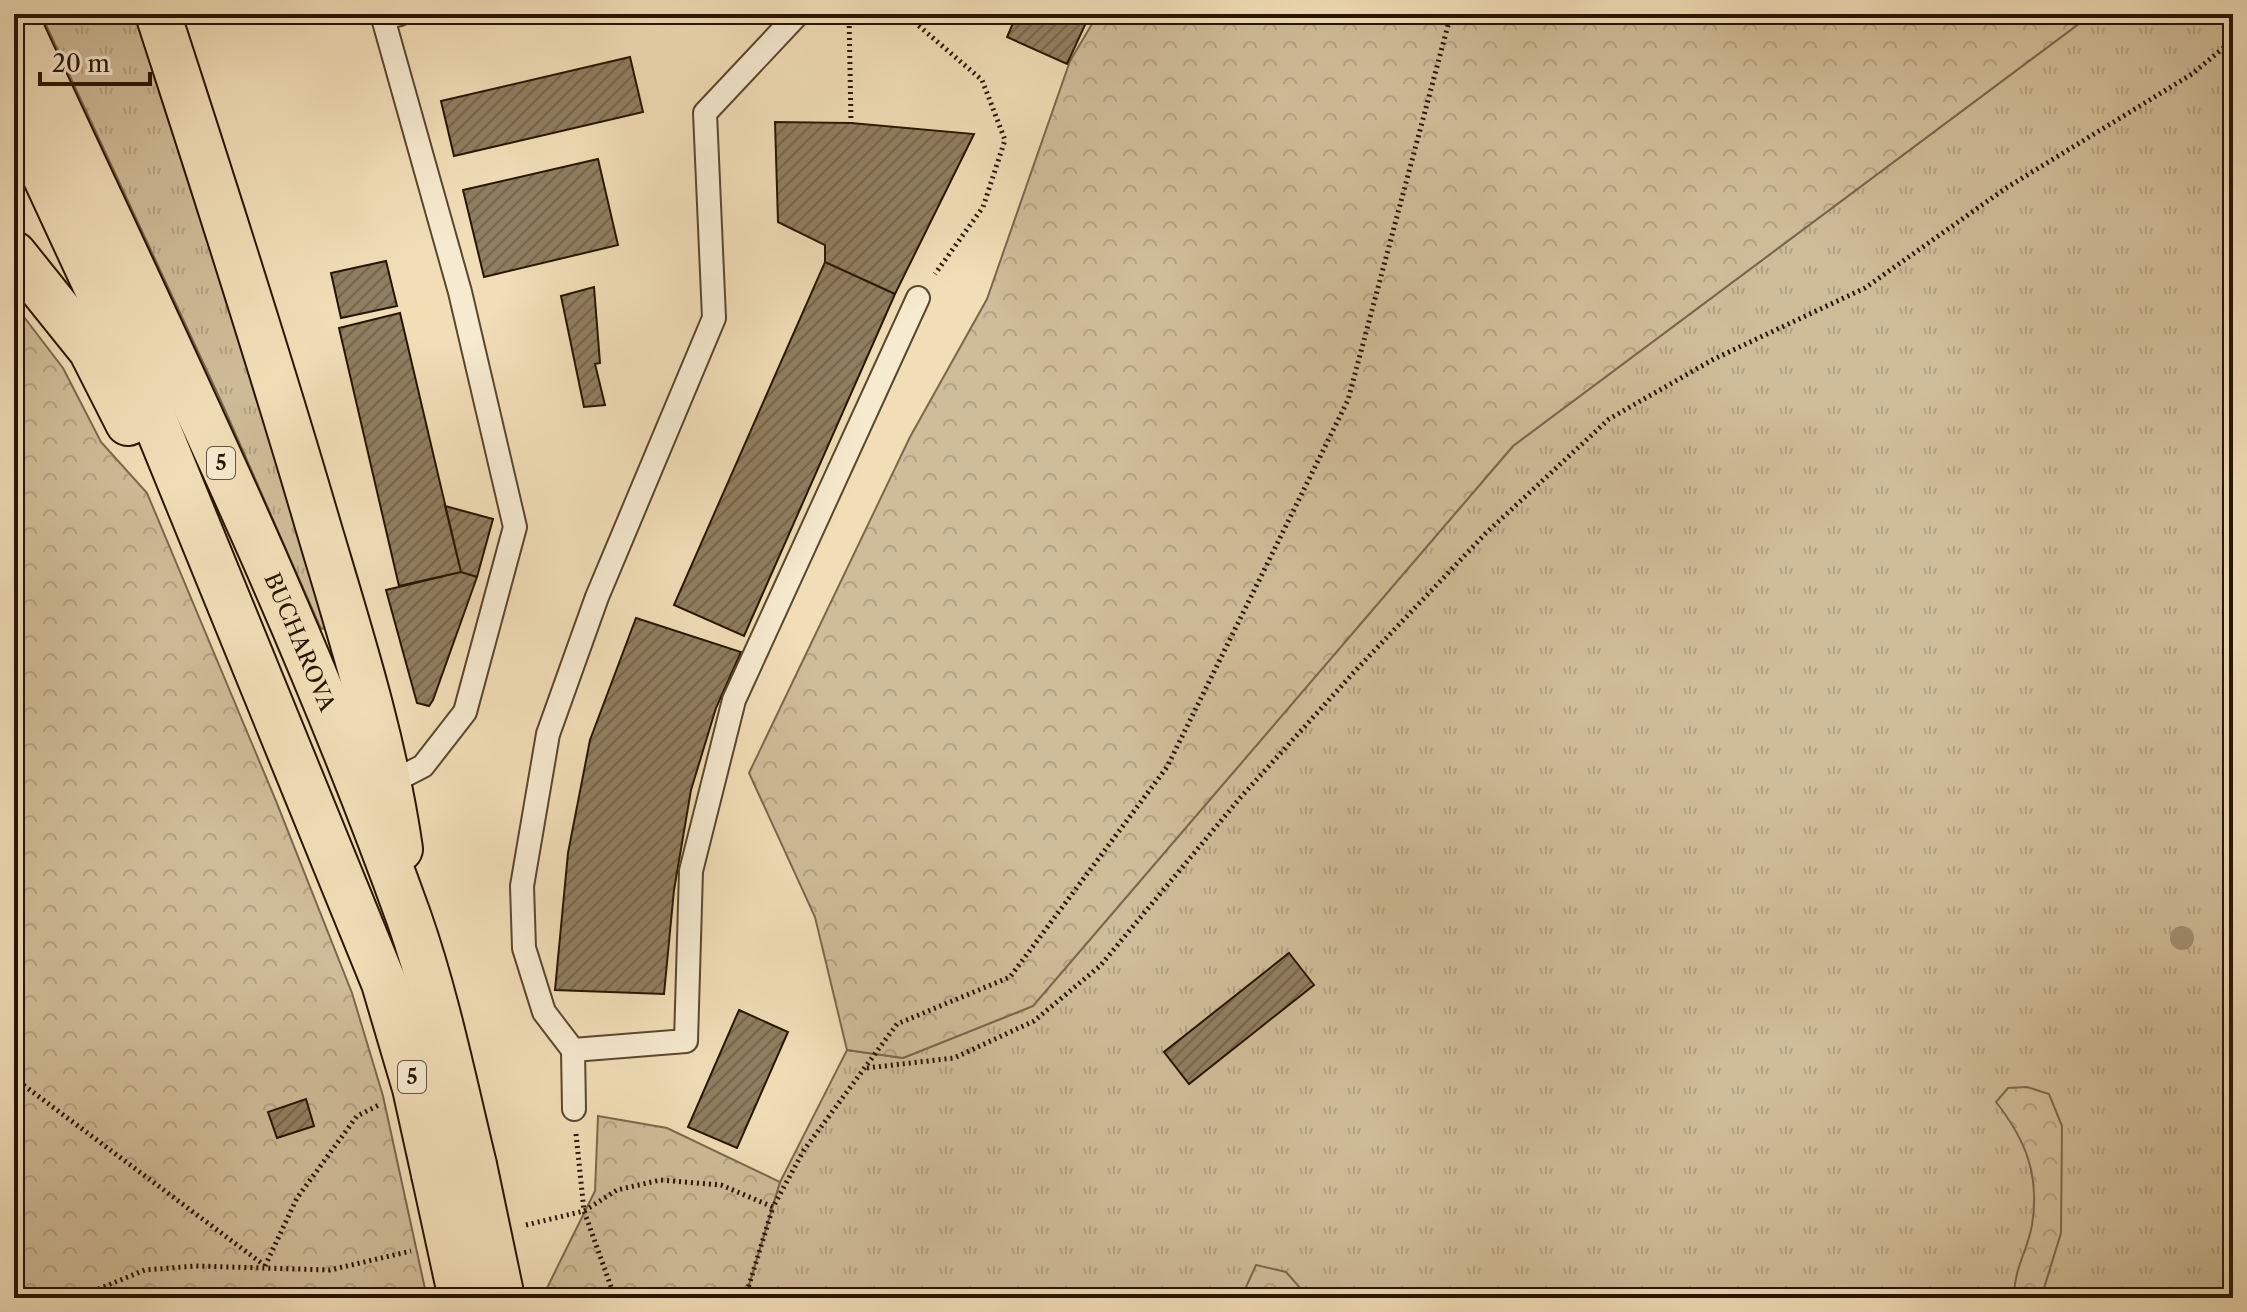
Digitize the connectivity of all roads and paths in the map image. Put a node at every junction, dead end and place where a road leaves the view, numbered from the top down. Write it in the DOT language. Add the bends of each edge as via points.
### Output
graph roads {
  1 [pos="14,14"];
  2 [pos="158,14"];
  3 [pos="798,14"];
  4 [pos="849,14"];
  5 [pos="905,14"];
  6 [pos="1451,14"];
  7 [pos="388,15"];
  8 [pos="2233,40"];
  9 [pos="14,109"];
  10 [pos="851,123"];
  11 [pos="14,254"];
  12 [pos="918,298"];
  13 [pos="176,475"];
  14 [pos="390,783"];
  15 [pos="409,919"];
  16 [pos="573,1050"];
  17 [pos="867,1068"];
  18 [pos="14,1078"];
  19 [pos="415,1088"];
  20 [pos="574,1109"];
  21 [pos="454,1170"];
  22 [pos="773,1207"];
  23 [pos="584,1211"];
  24 [pos="265,1266"];
  25 [pos="76,1298"];
  26 [pos="461,1298"];
  27 [pos="502,1298"];
  28 [pos="615,1298"];
  29 [pos="745,1298"];
  1 -- 15 [label="main road, BUCHAROVA / 5" via="208,433"];
  2 -- 14 [label="main road" via="255,311"];
  3 -- 16 [label="lane" via="705,113 714,318 597,597 548,734 522,886 524,948 544,1012"];
  4 -- 10 [label="path"];
  5 -- 12 [label="path" via="982,80 1005,140 983,207"];
  6 -- 17 [label="path" via="1348,400 1167,767 1010,977 897,1024"];
  7 -- 14 [label="lane" via="515,527 465,712 423,766"];
  8 -- 17 [label="path" via="2192,74 2006,188 1865,288 1714,359 1609,419 1486,533 1355,671 1100,966 1034,1021 954,1058"];
  9 -- 13 [label="main road, BUCHAROVA / 5" via="130,360"];
  11 -- 13 [label="main road" via="91,350 128,423"];
  12 -- 16 [label="lane" via="734,700 691,871 686,1041"];
  13 -- 19 [label="main road, BUCHAROVA / 5" via="378,969"];
  14 -- 15 [label="main road"];
  15 -- 21 [label="main road, BUCHAROVA / 5" via="435,1007"];
  16 -- 20 [label="lane"];
  17 -- 22 [label="path" via="804,1150"];
  18 -- 24 [label="path"];
  19 -- 21 [label="main road, BUCHAROVA / 5"];
  19 -- 24 [label="path" via="357,1116 297,1198"];
  20 -- 23 [label="path"];
  21 -- 26 [label="main road, BUCHAROVA / 5, bridge"];
  21 -- 27 [label="main road, BUCHAROVA / 5, bridge"];
  22 -- 23 [label="path" via="721,1185 660,1180 617,1190"];
  22 -- 29 [label="path"];
  23 -- 28 [label="path"];
  24 -- 25 [label="path" via="145,1270"];
}
